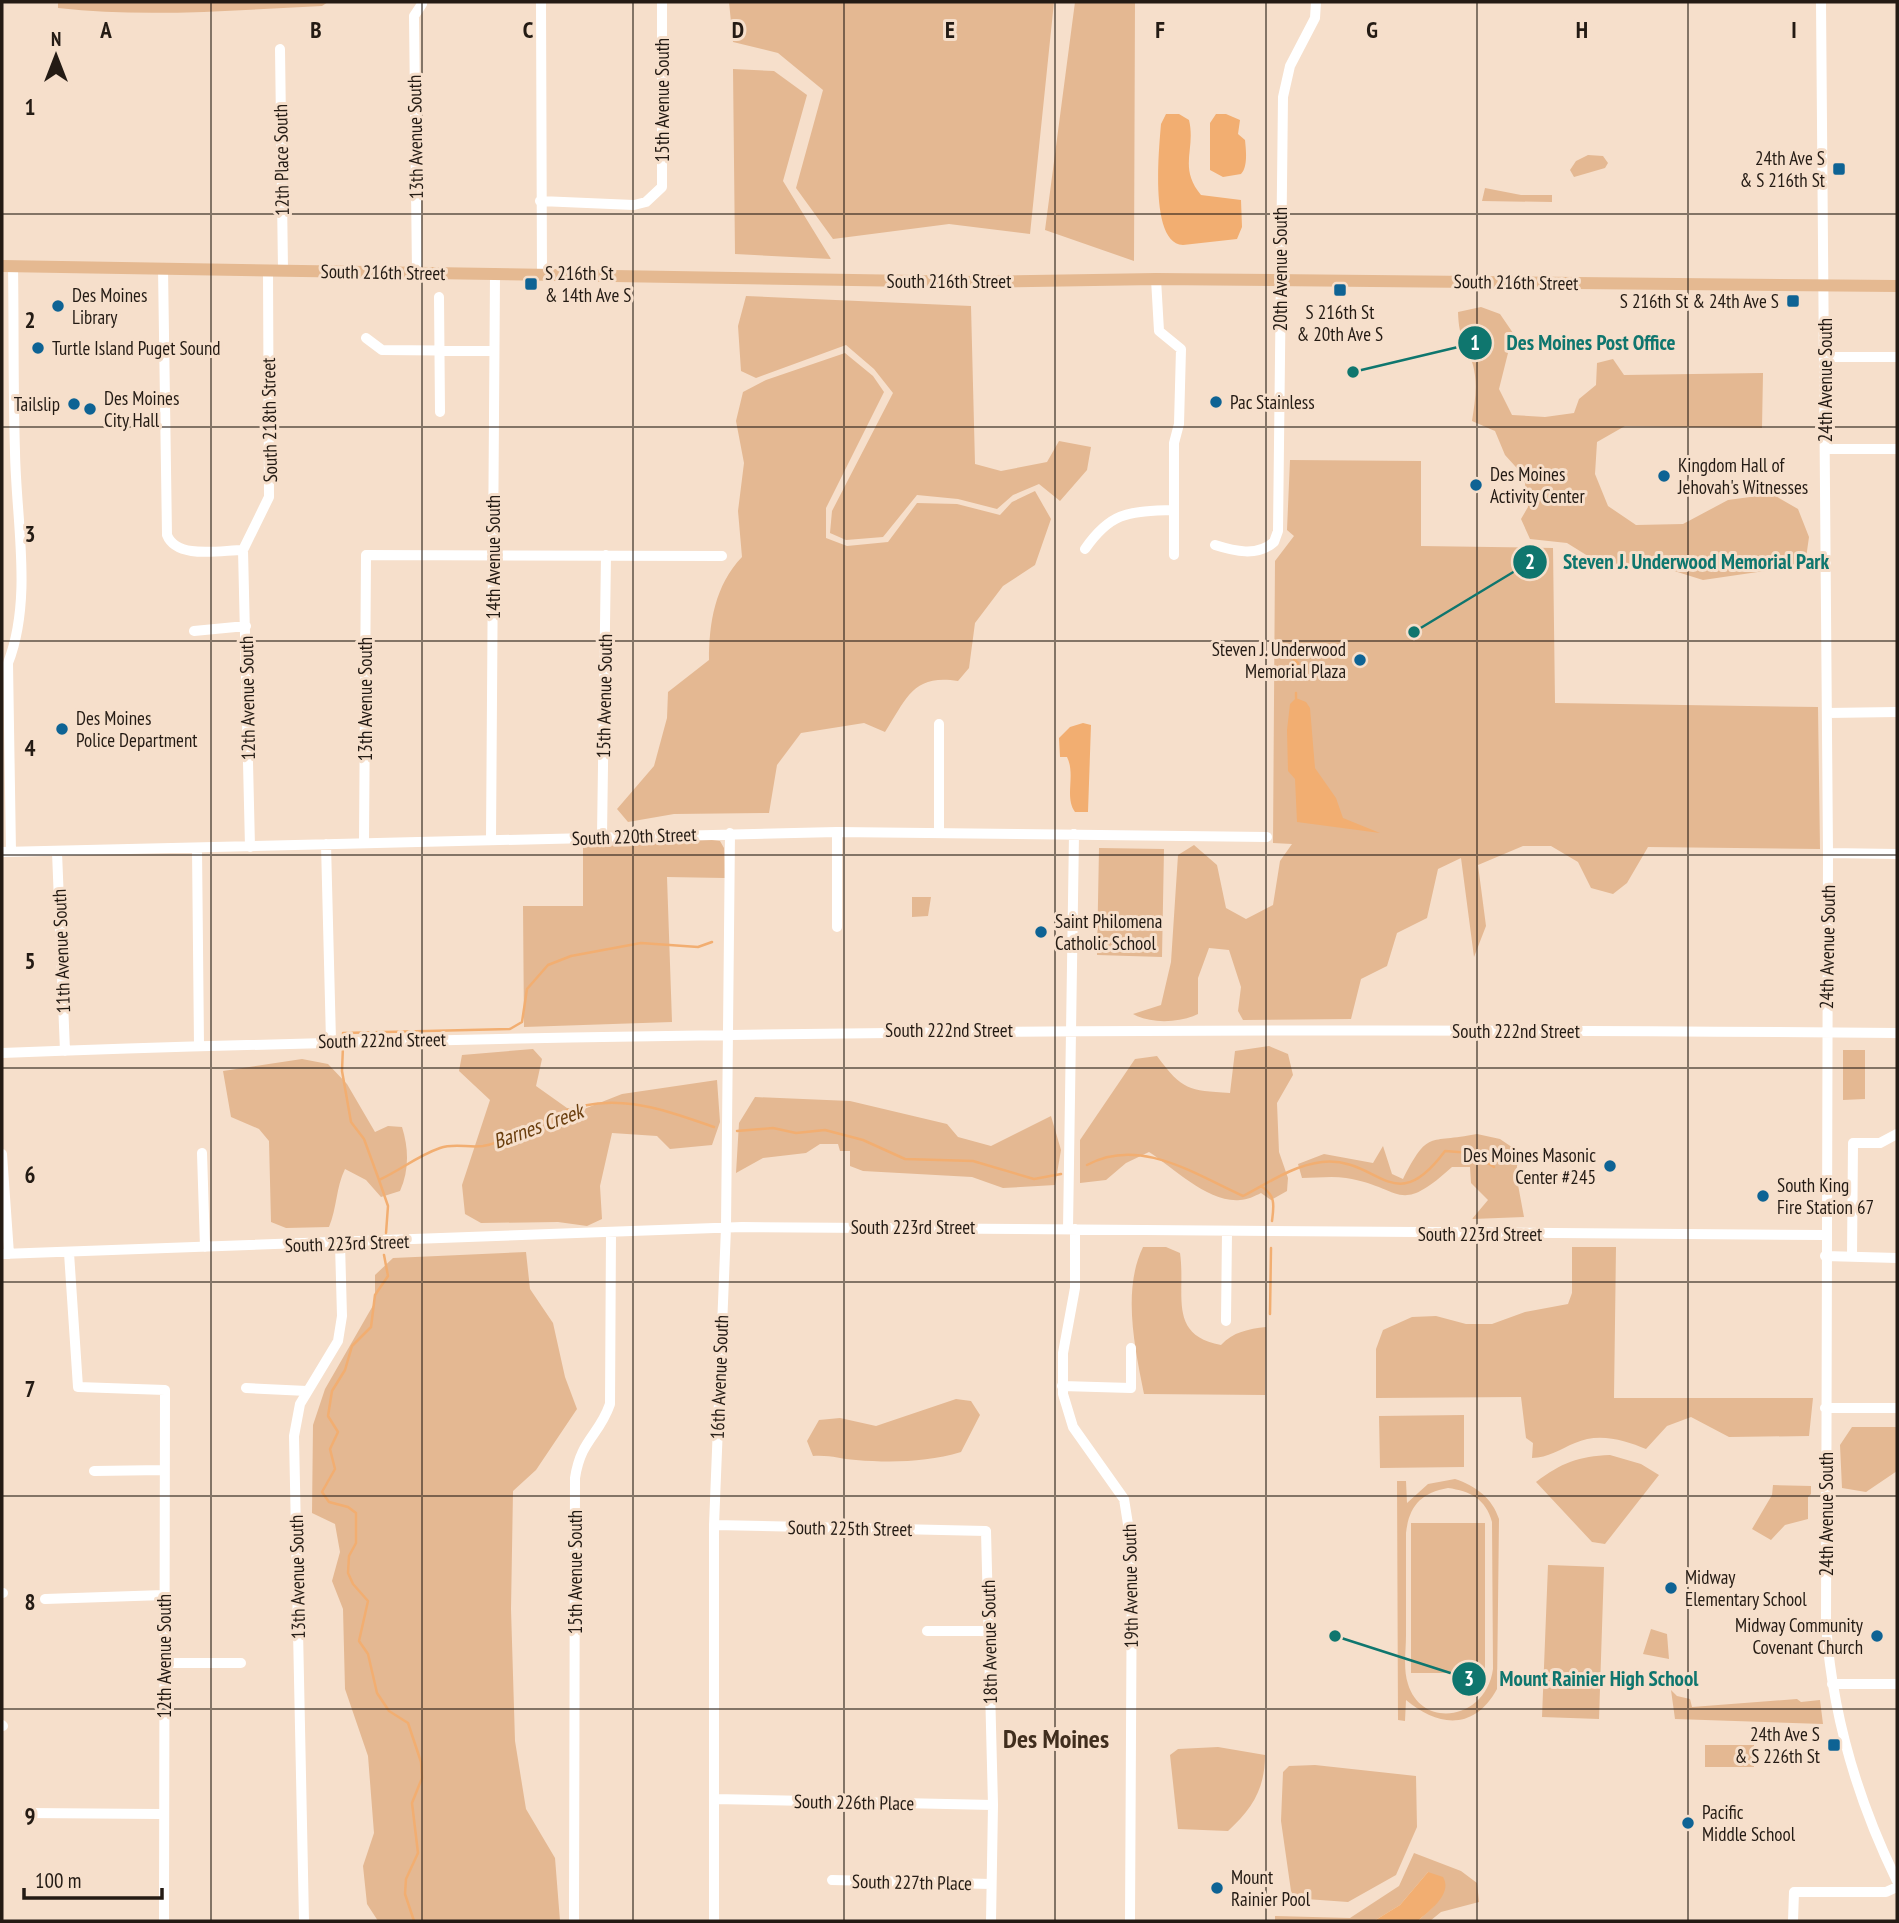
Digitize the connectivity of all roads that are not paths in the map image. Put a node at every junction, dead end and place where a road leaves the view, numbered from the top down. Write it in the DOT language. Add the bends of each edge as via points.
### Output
graph roads {
  1 [pos="541,2"];
  2 [pos="662,2"];
  3 [pos="1316,2"];
  4 [pos="1821,2"];
  5 [pos="422,4"];
  6 [pos="280,50"];
  7 [pos="540,201"];
  8 [pos="7,266"];
  9 [pos="163,268"];
  10 [pos="268,270"];
  11 [pos="283,270"];
  12 [pos="417,272"];
  13 [pos="495,274"];
  14 [pos="542,276"];
  15 [pos="1156,279"];
  16 [pos="1280,280"];
  17 [pos="1825,285"];
  18 [pos="1897,286"];
  19 [pos="439,298"];
  20 [pos="366,338"];
  21 [pos="439,351"];
  22 [pos="494,351"];
  23 [pos="1825,357"];
  24 [pos="1897,357"];
  25 [pos="440,412"];
  26 [pos="1826,449"];
  27 [pos="1897,449"];
  28 [pos="1174,510"];
  29 [pos="1215,545"];
  30 [pos="1085,549"];
  31 [pos="243,550"];
  32 [pos="492,554"];
  33 [pos="606,555"];
  34 [pos="1174,555"];
  35 [pos="722,556"];
  36 [pos="246,626"];
  37 [pos="194,631"];
  38 [pos="5,663"];
  39 [pos="1897,712"];
  40 [pos="1827,713"];
  41 [pos="939,724"];
  42 [pos="837,832"];
  43 [pos="939,832"];
  44 [pos="730,833"];
  45 [pos="1074,834"];
  46 [pos="603,836"];
  47 [pos="1267,837"];
  48 [pos="491,840"];
  49 [pos="364,843"];
  50 [pos="326,844"];
  51 [pos="250,847"];
  52 [pos="197,848"];
  53 [pos="6,852"];
  54 [pos="57,852"];
  55 [pos="1828,853"];
  56 [pos="1897,853"];
  57 [pos="837,927"];
  58 [pos="1069,1030"];
  59 [pos="730,1032"];
  60 [pos="1826,1032"];
  61 [pos="1897,1033"];
  62 [pos="331,1041"];
  63 [pos="200,1046"];
  64 [pos="65,1051"];
  65 [pos="2,1054"];
  66 [pos="1897,1134"];
  67 [pos="202,1153"];
  68 [pos="2,1154"];
  69 [pos="726,1228"];
  70 [pos="1072,1229"];
  71 [pos="611,1232"];
  72 [pos="1227,1232"];
  73 [pos="1826,1235"];
  74 [pos="340,1244"];
  75 [pos="205,1247"];
  76 [pos="69,1253"];
  77 [pos="5,1254"];
  78 [pos="1825,1256"];
  79 [pos="1852,1256"];
  80 [pos="1897,1258"];
  81 [pos="1226,1321"];
  82 [pos="1131,1348"];
  83 [pos="1062,1386"];
  84 [pos="246,1388"];
  85 [pos="307,1391"];
  86 [pos="1825,1408"];
  87 [pos="1897,1408"];
  88 [pos="164,1470"];
  89 [pos="94,1471"];
  90 [pos="714,1525"];
  91 [pos="986,1531"];
  92 [pos="164,1595"];
  93 [pos="45,1599"];
  94 [pos="928,1631"];
  95 [pos="989,1631"];
  96 [pos="164,1662"];
  97 [pos="241,1662"];
  98 [pos="1832,1684"];
  99 [pos="1897,1684"];
  100 [pos="714,1799"];
  101 [pos="993,1805"];
  102 [pos="27,1813"];
  103 [pos="163,1814"];
  104 [pos="832,1880"];
  105 [pos="1897,1881"];
  106 [pos="991,1884"];
  107 [pos="1897,1887"];
  108 [pos="164,1921"];
  109 [pos="304,1921"];
  110 [pos="574,1921"];
  111 [pos="713,1921"];
  112 [pos="991,1921"];
  113 [pos="1130,1921"];
  114 [pos="1793,1921"];
  1 -- 7 [label="street"];
  2 -- 7 [label="street, 15th Avenue South" via="662,187 655,196 634,205"];
  3 -- 16 [label="street, 20th Avenue South" via="1315,18 1290,66 1283,97"];
  4 -- 17 [label="street, 24th Avenue South"];
  5 -- 12 [label="street, 13th Avenue South" via="414,16"];
  6 -- 11 [label="street, 12th Place South"];
  7 -- 14 [label="street"];
  8 -- 9 [label="main road, South 216th Street"];
  8 -- 38 [label="street" via="20,595 18,638"];
  9 -- 10 [label="main road, South 216th Street"];
  9 -- 31 [label="street" via="167,535 170,543 183,551"];
  10 -- 11 [label="main road, South 216th Street"];
  10 -- 31 [label="street, South 218th Street" via="269,497"];
  11 -- 12 [label="main road, South 216th Street"];
  12 -- 13 [label="main road, South 216th Street"];
  13 -- 14 [label="main road, South 216th Street"];
  13 -- 22 [label="street, 14th Avenue South"];
  14 -- 15 [label="main road, South 216th Street" via="974,282"];
  15 -- 16 [label="main road, South 216th Street"];
  15 -- 28 [label="street" via="1159,331 1181,349"];
  16 -- 17 [label="main road, South 216th Street"];
  16 -- 29 [label="street, 20th Avenue South" via="1278,531 1268,548 1249,552"];
  17 -- 18 [label="main road, South 216th Street"];
  17 -- 23 [label="street, 24th Avenue South"];
  19 -- 21 [label="street"];
  20 -- 21 [label="street" via="382,350"];
  21 -- 22 [label="street"];
  21 -- 25 [label="street"];
  22 -- 32 [label="street, 14th Avenue South"];
  23 -- 24 [label="street"];
  23 -- 26 [label="street, 24th Avenue South"];
  26 -- 27 [label="street"];
  26 -- 40 [label="street, 24th Avenue South"];
  28 -- 30 [label="street" via="1134,512 1101,526"];
  28 -- 34 [label="street"];
  31 -- 36 [label="street, 12th Avenue South"];
  32 -- 33 [label="street"];
  32 -- 48 [label="street, 14th Avenue South"];
  32 -- 49 [label="street, 13th Avenue South" via="366,555"];
  33 -- 35 [label="street"];
  33 -- 46 [label="street, 15th Avenue South"];
  36 -- 37 [label="street"];
  36 -- 51 [label="street, 12th Avenue South"];
  38 -- 53 [label="street"];
  39 -- 40 [label="street"];
  40 -- 55 [label="street, 24th Avenue South"];
  41 -- 43 [label="street"];
  42 -- 43 [label="street, South 220th Street"];
  42 -- 44 [label="street, South 220th Street"];
  42 -- 57 [label="street"];
  43 -- 45 [label="street, South 220th Street"];
  44 -- 46 [label="street, South 220th Street"];
  44 -- 59 [label="street, 16th Avenue South"];
  45 -- 47 [label="street, South 220th Street"];
  45 -- 58 [label="street, 19th Avenue South"];
  46 -- 48 [label="street, South 220th Street"];
  48 -- 49 [label="street, South 220th Street"];
  49 -- 50 [label="street, South 220th Street"];
  50 -- 51 [label="street, South 220th Street"];
  50 -- 62 [label="street"];
  51 -- 52 [label="street, South 220th Street"];
  52 -- 54 [label="street, South 220th Street"];
  52 -- 63 [label="street"];
  53 -- 54 [label="street, South 220th Street"];
  54 -- 64 [label="street, 11th Avenue South"];
  55 -- 56 [label="street"];
  55 -- 60 [label="street, 24th Avenue South"];
  58 -- 59 [label="street, South 222nd Street"];
  58 -- 60 [label="street, South 222nd Street"];
  58 -- 70 [label="street, 19th Avenue South"];
  59 -- 62 [label="street, South 222nd Street"];
  59 -- 69 [label="street, 16th Avenue South"];
  60 -- 61 [label="street, South 222nd Street"];
  60 -- 73 [label="street, 24th Avenue South"];
  62 -- 63 [label="street, South 222nd Street"];
  63 -- 64 [label="street, South 222nd Street"];
  64 -- 65 [label="street, South 222nd Street"];
  66 -- 79 [label="street" via="1880,1143 1853,1143"];
  67 -- 75 [label="street"];
  68 -- 77 [label="street"];
  69 -- 70 [label="street, South 223rd Street"];
  69 -- 71 [label="street, South 223rd Street"];
  69 -- 90 [label="street, 16th Avenue South"];
  70 -- 72 [label="street, South 223rd Street"];
  70 -- 83 [label="street, 19th Avenue South" via="1075,1288"];
  71 -- 74 [label="street, South 223rd Street"];
  71 -- 110 [label="street, 15th Avenue South" via="610,1404 581,1449 575,1478"];
  72 -- 73 [label="street, South 223rd Street"];
  72 -- 81 [label="street"];
  73 -- 78 [label="street, 24th Avenue South"];
  74 -- 75 [label="street, South 223rd Street"];
  74 -- 85 [label="street, 13th Avenue South" via="340,1330"];
  75 -- 76 [label="street, South 223rd Street"];
  76 -- 77 [label="street, South 223rd Street"];
  76 -- 88 [label="street, 12th Avenue South" via="78,1387 165,1390"];
  78 -- 79 [label="street"];
  78 -- 86 [label="street, 24th Avenue South"];
  79 -- 80 [label="street"];
  82 -- 83 [label="street" via="1131,1388"];
  83 -- 113 [label="street, 19th Avenue South" via="1073,1427 1124,1499 1131,1528"];
  84 -- 85 [label="street"];
  85 -- 109 [label="street, 13th Avenue South" via="294,1436"];
  86 -- 87 [label="street"];
  86 -- 98 [label="street, 24th Avenue South" via="1826,1605"];
  88 -- 89 [label="street"];
  88 -- 92 [label="street, 12th Avenue South"];
  90 -- 91 [label="street, South 225th Street"];
  90 -- 100 [label="street, 16th Avenue South"];
  91 -- 95 [label="street, 18th Avenue South"];
  92 -- 93 [label="street"];
  92 -- 96 [label="street, 12th Avenue South"];
  94 -- 95 [label="street"];
  95 -- 101 [label="street, 18th Avenue South"];
  96 -- 97 [label="street"];
  96 -- 103 [label="street, 12th Avenue South"];
  98 -- 99 [label="street"];
  98 -- 105 [label="street, 24th Avenue South" via="1853,1776"];
  100 -- 101 [label="street, South 226th Place"];
  100 -- 111 [label="street, 16th Avenue South"];
  101 -- 106 [label="street, 18th Avenue South"];
  102 -- 103 [label="street"];
  103 -- 108 [label="street, 12th Avenue South"];
  104 -- 106 [label="street, South 227th Place"];
  106 -- 112 [label="street, 18th Avenue South"];
  107 -- 114 [label="street" via="1886,1892 1794,1892"];
}
